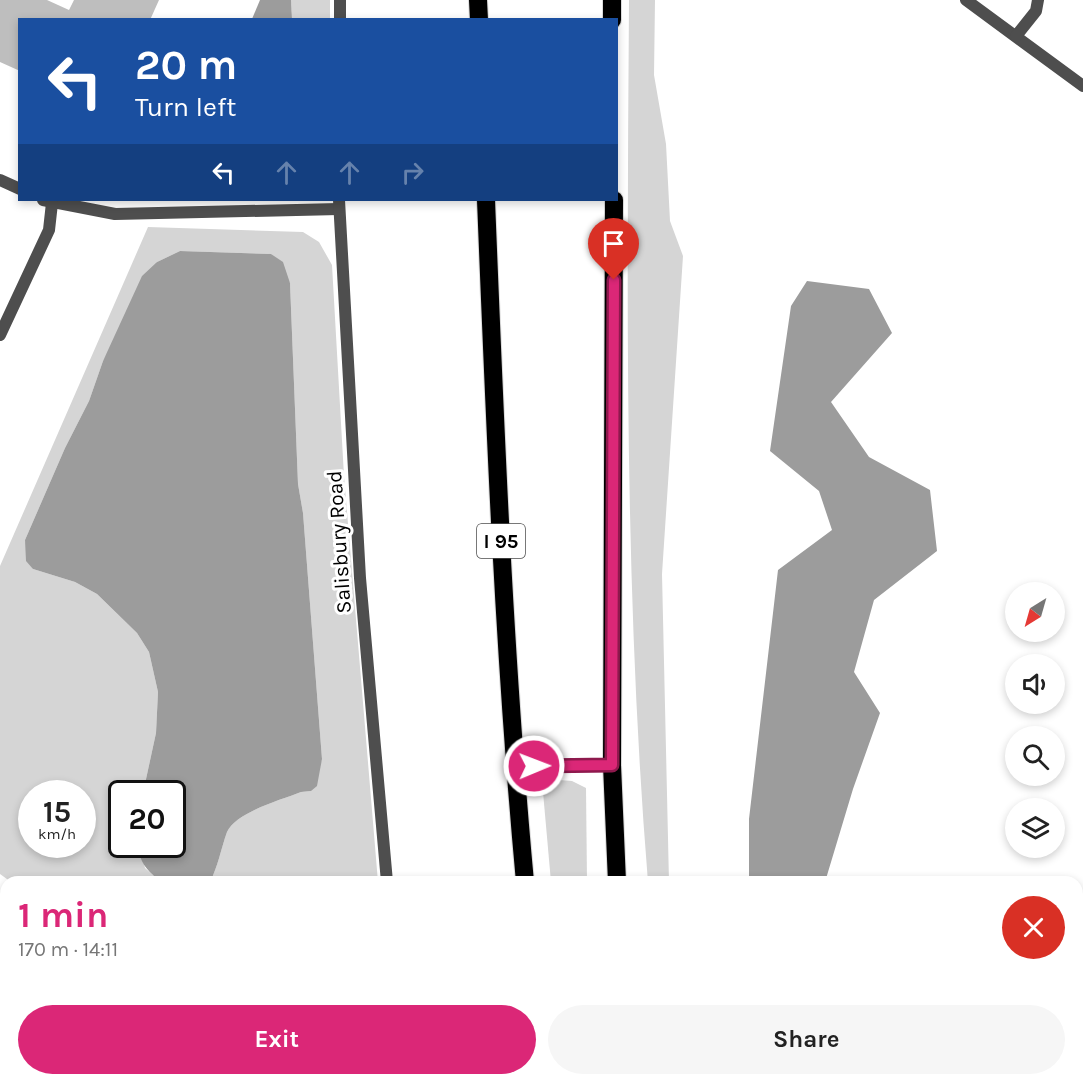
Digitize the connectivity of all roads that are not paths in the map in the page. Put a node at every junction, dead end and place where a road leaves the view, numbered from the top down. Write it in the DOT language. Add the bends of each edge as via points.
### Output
graph roads {
  1 [pos="340,0"];
  2 [pos="478,0"];
  3 [pos="612,0"];
  4 [pos="966,0"];
  5 [pos="1038,0"];
  6 [pos="340,18"];
  7 [pos="479,18"];
  8 [pos="612,18"];
  9 [pos="1016,36"];
  10 [pos="1083,86"];
  11 [pos="0,180"];
  12 [pos="18,188"];
  13 [pos="486,201"];
  14 [pos="614,201"];
  15 [pos="48,202"];
  16 [pos="339,204"];
  17 [pos="0,335"];
  18 [pos="612,765"];
  19 [pos="514,766"];
  20 [pos="386,876"];
  21 [pos="524,876"];
  22 [pos="617,876"];
  1 -- 6 [label="street"];
  2 -- 7 [label="highway"];
  3 -- 8 [label="highway"];
  4 -- 9 [label="street"];
  5 -- 9 [label="street" via="1036,12"];
  9 -- 10 [label="street"];
  11 -- 12 [label="street"];
  13 -- 19 [label="highway, I 95"];
  14 -- 18 [label="highway"];
  15 -- 16 [label="street" via="115,214"];
  15 -- 17 [label="street" via="49,230"];
  16 -- 20 [label="street, Salisbury Road" via="360,578"];
  18 -- 19 [label="street"];
  18 -- 22 [label="highway"];
  19 -- 21 [label="highway, I 95"];
}
